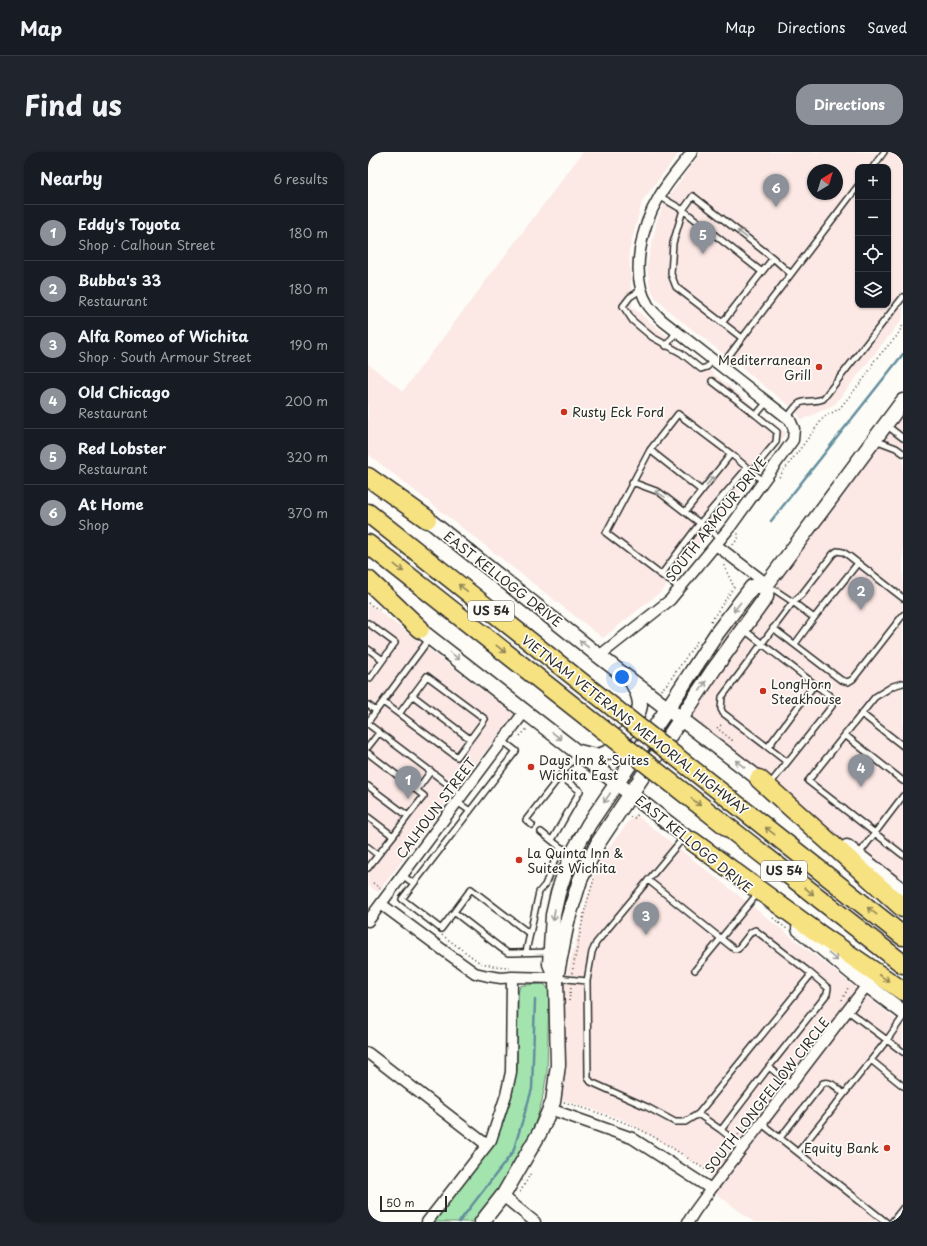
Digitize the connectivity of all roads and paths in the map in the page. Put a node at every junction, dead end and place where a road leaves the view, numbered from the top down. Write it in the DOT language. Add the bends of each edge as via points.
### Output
graph roads {
  1 [pos="692,152"];
  2 [pos="884,152"];
  3 [pos="875,164"];
  4 [pos="855,190"];
  5 [pos="659,196"];
  6 [pos="683,210"];
  7 [pos="773,258"];
  8 [pos="762,272"];
  9 [pos="791,274"];
  10 [pos="642,290"];
  11 [pos="903,300"];
  12 [pos="722,323"];
  13 [pos="903,325"];
  14 [pos="677,332"];
  15 [pos="742,338"];
  16 [pos="666,346"];
  17 [pos="717,363"];
  18 [pos="712,381"];
  19 [pos="903,401"];
  20 [pos="767,402"];
  21 [pos="756,416"];
  22 [pos="787,418"];
  23 [pos="886,424"];
  24 [pos="903,438"];
  25 [pos="874,440"];
  26 [pos="650,450"];
  27 [pos="903,453"];
  28 [pos="731,454"];
  29 [pos="749,470"];
  30 [pos="368,472"];
  31 [pos="368,477"];
  32 [pos="777,480"];
  33 [pos="632,482"];
  34 [pos="763,482"];
  35 [pos="702,491"];
  36 [pos="685,512"];
  37 [pos="368,513"];
  38 [pos="427,519"];
  39 [pos="700,523"];
  40 [pos="738,530"];
  41 [pos="719,542"];
  42 [pos="368,544"];
  43 [pos="727,554"];
  44 [pos="858,563"];
  45 [pos="661,575"];
  46 [pos="368,580"];
  47 [pos="766,584"];
  48 [pos="680,588"];
  49 [pos="368,590"];
  50 [pos="903,598"];
  51 [pos="793,602"];
  52 [pos="903,615"];
  53 [pos="814,618"];
  54 [pos="368,623"];
  55 [pos="707,627"];
  56 [pos="773,628"];
  57 [pos="743,629"];
  58 [pos="425,633"];
  59 [pos="698,640"];
  60 [pos="762,643"];
  61 [pos="795,644"];
  62 [pos="368,649"];
  63 [pos="599,656"];
  64 [pos="383,660"];
  65 [pos="368,677"];
  66 [pos="631,680"];
  67 [pos="903,682"];
  68 [pos="815,684"];
  69 [pos="662,688"];
  70 [pos="412,695"];
  71 [pos="383,702"];
  72 [pos="368,705"];
  73 [pos="668,708"];
  74 [pos="376,711"];
  75 [pos="525,711"];
  76 [pos="399,714"];
  77 [pos="862,714"];
  78 [pos="682,718"];
  79 [pos="368,723"];
  80 [pos="720,725"];
  81 [pos="379,733"];
  82 [pos="846,735"];
  83 [pos="470,739"];
  84 [pos="503,741"];
  85 [pos="729,744"];
  86 [pos="368,746"];
  87 [pos="903,746"];
  88 [pos="768,747"];
  89 [pos="578,752"];
  90 [pos="368,753"];
  91 [pos="788,762"];
  92 [pos="431,771"];
  93 [pos="560,776"];
  94 [pos="903,781"];
  95 [pos="617,782"];
  96 [pos="764,783"];
  97 [pos="368,786"];
  98 [pos="417,790"];
  99 [pos="632,794"];
  100 [pos="903,796"];
  101 [pos="460,798"];
  102 [pos="470,811"];
  103 [pos="408,816"];
  104 [pos="368,817"];
  105 [pos="532,825"];
  106 [pos="542,832"];
  107 [pos="875,833"];
  108 [pos="393,836"];
  109 [pos="689,839"];
  110 [pos="552,840"];
  111 [pos="368,847"];
  112 [pos="560,847"];
  113 [pos="573,853"];
  114 [pos="378,855"];
  115 [pos="903,855"];
  116 [pos="856,860"];
  117 [pos="590,861"];
  118 [pos="368,868"];
  119 [pos="402,875"];
  120 [pos="648,880"];
  121 [pos="373,883"];
  122 [pos="413,883"];
  123 [pos="903,891"];
  124 [pos="759,893"];
  125 [pos="388,894"];
  126 [pos="381,904"];
  127 [pos="903,908"];
  128 [pos="454,912"];
  129 [pos="368,921"];
  130 [pos="437,932"];
  131 [pos="530,934"];
  132 [pos="903,936"];
  133 [pos="721,939"];
  134 [pos="526,952"];
  135 [pos="556,952"];
  136 [pos="903,964"];
  137 [pos="696,970"];
  138 [pos="513,972"];
  139 [pos="808,972"];
  140 [pos="556,978"];
  141 [pos="851,981"];
  142 [pos="587,982"];
  143 [pos="868,985"];
  144 [pos="903,991"];
  145 [pos="842,1000"];
  146 [pos="848,1011"];
  147 [pos="903,1012"];
  148 [pos="903,1017"];
  149 [pos="887,1040"];
  150 [pos="903,1052"];
  151 [pos="368,1053"];
  152 [pos="870,1060"];
  153 [pos="769,1067"];
  154 [pos="783,1078"];
  155 [pos="791,1085"];
  156 [pos="903,1086"];
  157 [pos="844,1094"];
  158 [pos="555,1105"];
  159 [pos="698,1114"];
  160 [pos="762,1124"];
  161 [pos="721,1130"];
  162 [pos="780,1138"];
  163 [pos="734,1141"];
  164 [pos="487,1145"];
  165 [pos="743,1148"];
  166 [pos="798,1152"];
  167 [pos="711,1189"];
  168 [pos="502,1196"];
  169 [pos="903,1208"];
  170 [pos="427,1222"];
  171 [pos="482,1222"];
  172 [pos="535,1222"];
  173 [pos="688,1222"];
  174 [pos="886,1222"];
  175 [pos="892,1222"];
  1 -- 5 [label="street"];
  2 -- 3 [label="lane"];
  4 -- 9 [label="lane"];
  5 -- 6 [label="lane"];
  5 -- 10 [label="street" via="644,234 640,253 638,272"];
  7 -- 6 [label="lane, one-way" via="693,196"];
  6 -- 8 [label="lane"];
  6 -- 12 [label="lane" via="673,243 671,274 676,287"];
  7 -- 8 [label="lane"];
  7 -- 9 [label="lane"];
  8 -- 12 [label="lane"];
  9 -- 15 [label="lane"];
  10 -- 14 [label="street" via="649,306"];
  10 -- 16 [label="lane" via="630,297 623,306 633,321"];
  11 -- 22 [label="lane" via="823,399 801,403"];
  12 -- 15 [label="lane"];
  13 -- 32 [label="path" via="840,409 824,417"];
  14 -- 16 [label="lane"];
  14 -- 17 [label="street"];
  15 -- 17 [label="lane"];
  16 -- 17 [label="lane" via="701,369"];
  17 -- 20 [label="street"];
  18 -- 21 [label="lane"];
  19 -- 23 [label="street"];
  20 -- 21 [label="lane"];
  20 -- 22 [label="street"];
  21 -- 29 [label="lane" via="777,432 776,442"];
  22 -- 34 [label="street, SOUTH ARMOUR DRIVE" via="794,429 793,440"];
  23 -- 24 [label="lane"];
  23 -- 25 [label="street"];
  25 -- 27 [label="lane"];
  25 -- 47 [label="street"];
  26 -- 28 [label="lane" via="678,414"];
  26 -- 33 [label="lane"];
  26 -- 35 [label="lane"];
  28 -- 29 [label="lane"];
  35 -- 28 [label="lane, one-way"];
  29 -- 34 [label="lane"];
  29 -- 39 [label="lane"];
  30 -- 38 [label="street, EAST KELLOGG DRIVE"];
  31 -- 38 [label="highway"];
  36 -- 33 [label="lane, one-way" via="659,492"];
  33 -- 45 [label="lane" via="606,533"];
  34 -- 41 [label="street, SOUTH ARMOUR DRIVE"];
  35 -- 36 [label="lane"];
  36 -- 39 [label="lane"];
  132 -- 37 [label="highway, VIETNAM VETERANS MEMORIAL HIGHWAY / US 54, one-way, bridge"];
  63 -- 38 [label="street, EAST KELLOGG DRIVE, one-way"];
  39 -- 41 [label="lane"];
  39 -- 45 [label="lane"];
  40 -- 43 [label="path" via="738,538"];
  41 -- 43 [label="street"];
  41 -- 48 [label="street, SOUTH ARMOUR DRIVE"];
  42 -- 136 [label="highway, VIETNAM VETERANS MEMORIAL HIGHWAY / US 54, one-way, bridge"];
  43 -- 47 [label="street"];
  43 -- 55 [label="path" via="722,561 734,587"];
  44 -- 50 [label="lane"];
  44 -- 51 [label="lane" via="843,552 837,551"];
  44 -- 53 [label="lane"];
  45 -- 48 [label="lane"];
  46 -- 58 [label="highway"];
  47 -- 51 [label="lane"];
  47 -- 57 [label="street" via="766,597"];
  47 -- 73 [label="street, one-way" via="752,588 717,633"];
  48 -- 63 [label="street, SOUTH ARMOUR DRIVE" via="670,600"];
  49 -- 58 [label="street, EAST KELLOGG DRIVE"];
  51 -- 53 [label="lane"];
  51 -- 56 [label="lane"];
  52 -- 61 [label="lane" via="848,682 841,680"];
  53 -- 61 [label="lane"];
  54 -- 64 [label="lane" via="395,644"];
  56 -- 60 [label="lane"];
  56 -- 61 [label="lane"];
  57 -- 60 [label="lane"];
  78 -- 57 [label="street, one-way"];
  58 -- 71 [label="lane"];
  58 -- 75 [label="street, EAST KELLOGG DRIVE, one-way"];
  59 -- 69 [label="path"];
  60 -- 68 [label="lane"];
  60 -- 88 [label="lane" via="722,697 721,709"];
  62 -- 64 [label="lane"];
  63 -- 66 [label="street, EAST KELLOGG DRIVE"];
  64 -- 65 [label="lane" via="370,678"];
  66 -- 73 [label="street, EAST KELLOGG DRIVE"];
  66 -- 89 [label="street" via="638,692 640,705 637,716 616,746 606,754 593,756"];
  67 -- 77 [label="lane" via="875,697"];
  68 -- 88 [label="lane"];
  68 -- 91 [label="lane" via="830,696 832,706"];
  70 -- 76 [label="lane"];
  70 -- 83 [label="lane"];
  70 -- 83 [label="lane" via="427,676 479,714 484,719"];
  71 -- 74 [label="lane"];
  71 -- 76 [label="lane"];
  72 -- 74 [label="lane"];
  73 -- 78 [label="street, EAST KELLOGG DRIVE"];
  73 -- 95 [label="street"];
  74 -- 79 [label="lane"];
  75 -- 84 [label="street, CALHOUN STREET"];
  75 -- 89 [label="street, EAST KELLOGG DRIVE, one-way"];
  76 -- 83 [label="lane" via="457,757"];
  77 -- 82 [label="lane"];
  77 -- 87 [label="lane"];
  96 -- 78 [label="street, EAST KELLOGG DRIVE, one-way"];
  78 -- 99 [label="street"];
  79 -- 81 [label="lane"];
  80 -- 85 [label="path" via="717,728 732,740"];
  81 -- 86 [label="lane"];
  81 -- 92 [label="lane"];
  82 -- 94 [label="lane"];
  82 -- 107 [label="lane" via="808,782"];
  84 -- 101 [label="street, CALHOUN STREET"];
  84 -- 102 [label="lane" via="516,751"];
  88 -- 91 [label="lane"];
  89 -- 93 [label="lane"];
  89 -- 95 [label="street, EAST KELLOGG DRIVE"];
  90 -- 98 [label="lane"];
  91 -- 96 [label="lane"];
  92 -- 98 [label="lane"];
  92 -- 101 [label="lane"];
  93 -- 105 [label="lane" via="526,820"];
  93 -- 110 [label="lane" via="580,791"];
  95 -- 99 [label="street, EAST KELLOGG DRIVE"];
  95 -- 113 [label="street, one-way"];
  96 -- 116 [label="highway"];
  97 -- 103 [label="lane"];
  98 -- 103 [label="lane" via="424,796"];
  99 -- 109 [label="street, EAST KELLOGG DRIVE"];
  99 -- 117 [label="street" via="598,843"];
  100 -- 107 [label="lane"];
  101 -- 102 [label="lane"];
  101 -- 119 [label="street, CALHOUN STREET"];
  102 -- 122 [label="lane"];
  103 -- 108 [label="lane"];
  104 -- 108 [label="lane"];
  106 -- 110 [label="lane"];
  107 -- 115 [label="lane"];
  107 -- 116 [label="lane"];
  108 -- 114 [label="lane"];
  109 -- 120 [label="lane"];
  109 -- 124 [label="highway"];
  110 -- 112 [label="lane"];
  111 -- 114 [label="lane"];
  112 -- 113 [label="lane"];
  112 -- 131 [label="lane" via="539,892"];
  113 -- 117 [label="lane"];
  113 -- 135 [label="street, one-way" via="553,915"];
  114 -- 118 [label="lane"];
  116 -- 123 [label="street"];
  116 -- 127 [label="highway"];
  117 -- 135 [label="street" via="580,880"];
  119 -- 122 [label="lane"];
  119 -- 125 [label="street, CALHOUN STREET"];
  120 -- 133 [label="lane"];
  120 -- 142 [label="lane" via="596,943"];
  121 -- 125 [label="path"];
  122 -- 128 [label="lane" via="402,899 441,929"];
  124 -- 133 [label="lane"];
  124 -- 143 [label="street, EAST KELLOGG DRIVE, one-way"];
  124 -- 144 [label="highway, one-way"];
  125 -- 126 [label="street, CALHOUN STREET"];
  126 -- 129 [label="street, CALHOUN STREET"];
  126 -- 138 [label="street" via="475,973 495,977"];
  128 -- 131 [label="lane" via="471,889"];
  128 -- 134 [label="lane" via="508,953"];
  130 -- 138 [label="path" via="479,962"];
  131 -- 134 [label="lane"];
  133 -- 137 [label="lane"];
  133 -- 139 [label="lane" via="734,949 738,949 755,930"];
  134 -- 135 [label="lane"];
  135 -- 140 [label="street" via="550,964"];
  138 -- 140 [label="street"];
  138 -- 164 [label="street" via="511,1072 504,1101"];
  139 -- 153 [label="lane" via="828,988 827,994"];
  139 -- 159 [label="lane" via="809,977"];
  140 -- 142 [label="lane"];
  140 -- 158 [label="street" via="558,1064 552,1102"];
  141 -- 145 [label="path"];
  142 -- 159 [label="lane" via="588,1078 591,1082 675,1122 685,1122"];
  143 -- 146 [label="street, SOUTH LONGFELLOW CIRCLE"];
  143 -- 147 [label="street, EAST KELLOGG DRIVE"];
  146 -- 149 [label="lane"];
  146 -- 155 [label="street, SOUTH LONGFELLOW CIRCLE"];
  148 -- 149 [label="lane"];
  149 -- 150 [label="lane"];
  149 -- 152 [label="lane"];
  151 -- 164 [label="street"];
  152 -- 156 [label="lane"];
  152 -- 157 [label="lane"];
  153 -- 154 [label="lane"];
  153 -- 161 [label="lane"];
  154 -- 155 [label="lane"];
  154 -- 163 [label="path"];
  155 -- 160 [label="street, SOUTH LONGFELLOW CIRCLE"];
  157 -- 162 [label="lane" via="832,1084 823,1083"];
  157 -- 166 [label="lane"];
  158 -- 163 [label="path" via="606,1116 641,1130 709,1172"];
  158 -- 167 [label="street" via="632,1138"];
  158 -- 168 [label="street"];
  159 -- 161 [label="lane"];
  160 -- 162 [label="lane"];
  160 -- 165 [label="street, SOUTH LONGFELLOW CIRCLE"];
  161 -- 163 [label="lane"];
  162 -- 166 [label="lane"];
  163 -- 165 [label="lane"];
  164 -- 170 [label="street"];
  165 -- 167 [label="street, SOUTH LONGFELLOW CIRCLE"];
  166 -- 174 [label="lane"];
  167 -- 173 [label="street, SOUTH LONGFELLOW CIRCLE"];
  168 -- 171 [label="street"];
  168 -- 172 [label="street"];
  169 -- 175 [label="lane"];
}
